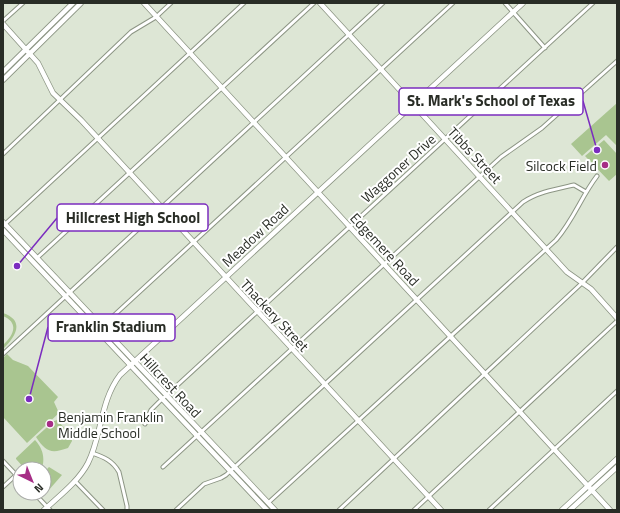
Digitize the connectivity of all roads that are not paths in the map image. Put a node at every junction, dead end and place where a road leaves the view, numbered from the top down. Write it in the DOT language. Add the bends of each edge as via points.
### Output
graph roads {
  1 [pos="23,3"];
  2 [pos="73,3"];
  3 [pos="82,3"];
  4 [pos="144,3"];
  5 [pos="172,3"];
  6 [pos="244,3"];
  7 [pos="314,3"];
  8 [pos="320,3"];
  9 [pos="383,3"];
  10 [pos="453,3"];
  11 [pos="505,3"];
  12 [pos="523,3"];
  13 [pos="593,3"];
  14 [pos="513,12"];
  15 [pos="156,17"];
  16 [pos="3,23"];
  17 [pos="349,35"];
  18 [pos="545,48"];
  19 [pos="26,50"];
  20 [pos="190,53"];
  21 [pos="30,54"];
  22 [pos="617,61"];
  23 [pos="380,69"];
  24 [pos="3,72"];
  25 [pos="3,80"];
  26 [pos="222,88"];
  27 [pos="60,100"];
  28 [pos="413,104"];
  29 [pos="254,122"];
  30 [pos="97,138"];
  31 [pos="446,139"];
  32 [pos="3,154"];
  33 [pos="286,157"];
  34 [pos="130,173"];
  35 [pos="480,176"];
  36 [pos="597,176"];
  37 [pos="318,191"];
  38 [pos="586,192"];
  39 [pos="162,208"];
  40 [pos="512,212"];
  41 [pos="4,224"];
  42 [pos="350,227"];
  43 [pos="3,230"];
  44 [pos="193,242"];
  45 [pos="617,247"];
  46 [pos="546,248"];
  47 [pos="37,258"];
  48 [pos="32,262"];
  49 [pos="384,264"];
  50 [pos="226,277"];
  51 [pos="582,283"];
  52 [pos="69,293"];
  53 [pos="65,297"];
  54 [pos="418,300"];
  55 [pos="258,312"];
  56 [pos="617,318"];
  57 [pos="617,321"];
  58 [pos="101,327"];
  59 [pos="97,331"];
  60 [pos="451,336"];
  61 [pos="292,349"];
  62 [pos="3,354"];
  63 [pos="133,362"];
  64 [pos="129,366"];
  65 [pos="486,374"];
  66 [pos="325,385"];
  67 [pos="617,391"];
  68 [pos="164,398"];
  69 [pos="520,411"];
  70 [pos="358,421"];
  71 [pos="145,424"];
  72 [pos="200,432"];
  73 [pos="196,436"];
  74 [pos="554,449"];
  75 [pos="92,453"];
  76 [pos="394,459"];
  77 [pos="617,459"];
  78 [pos="3,461"];
  79 [pos="163,467"];
  80 [pos="617,467"];
  81 [pos="235,468"];
  82 [pos="12,471"];
  83 [pos="230,472"];
  84 [pos="12,479"];
  85 [pos="75,481"];
  86 [pos="3,487"];
  87 [pos="590,488"];
  88 [pos="428,496"];
  89 [pos="40,501"];
  90 [pos="268,503"];
  91 [pos="47,509"];
  92 [pos="264,509"];
  93 [pos="103,510"];
  94 [pos="127,510"];
  95 [pos="176,510"];
  96 [pos="275,510"];
  97 [pos="339,510"];
  98 [pos="414,510"];
  99 [pos="441,510"];
  100 [pos="489,510"];
  101 [pos="562,510"];
  102 [pos="570,510"];
  103 [pos="610,510"];
  1 -- 16 [label="street"];
  2 -- 19 [label="street"];
  3 -- 21 [label="street"];
  4 -- 15 [label="street, Edgemere Road"];
  5 -- 15 [label="street"];
  6 -- 20 [label="street"];
  7 -- 26 [label="street"];
  8 -- 17 [label="street, Tibbs Street"];
  9 -- 17 [label="street"];
  10 -- 23 [label="street"];
  11 -- 14 [label="street"];
  12 -- 14 [label="street, Meadow Road"];
  13 -- 18 [label="street, Waggoner Drive"];
  14 -- 18 [label="street"];
  14 -- 28 [label="street, Meadow Road"];
  15 -- 20 [label="street, Edgemere Road"];
  15 -- 27 [label="street" via="131,32"];
  16 -- 19 [label="street, Thackery Street"];
  17 -- 23 [label="street, Tibbs Street"];
  17 -- 29 [label="street"];
  18 -- 31 [label="street, Waggoner Drive"];
  19 -- 21 [label="street, Thackery Street"];
  19 -- 24 [label="street"];
  20 -- 26 [label="street, Edgemere Road"];
  20 -- 30 [label="street"];
  21 -- 25 [label="street"];
  21 -- 27 [label="street, Thackery Street" via="40,66 50,89"];
  22 -- 35 [label="street" via="556,118 501,156"];
  23 -- 28 [label="street, Tibbs Street"];
  23 -- 33 [label="street"];
  26 -- 29 [label="street, Edgemere Road"];
  26 -- 34 [label="street"];
  27 -- 30 [label="street, Thackery Street"];
  27 -- 32 [label="street"];
  28 -- 31 [label="street, Tibbs Street"];
  28 -- 37 [label="street, Meadow Road"];
  29 -- 33 [label="street, Edgemere Road"];
  29 -- 39 [label="street"];
  30 -- 34 [label="street, Thackery Street"];
  30 -- 41 [label="street"];
  31 -- 35 [label="street, Tibbs Street"];
  31 -- 42 [label="street, Waggoner Drive"];
  33 -- 37 [label="street, Edgemere Road"];
  33 -- 44 [label="street"];
  34 -- 39 [label="street, Thackery Street"];
  34 -- 47 [label="street"];
  35 -- 40 [label="street, Tibbs Street"];
  35 -- 49 [label="street"];
  36 -- 38 [label="street"];
  37 -- 42 [label="street, Edgemere Road"];
  37 -- 50 [label="street, Meadow Road"];
  38 -- 40 [label="street" via="574,185 547,191 529,198"];
  38 -- 46 [label="street" via="564,230"];
  39 -- 44 [label="street, Thackery Street"];
  39 -- 52 [label="street"];
  40 -- 46 [label="street, Tibbs Street"];
  40 -- 54 [label="street"];
  41 -- 47 [label="street, Hillcrest Road"];
  42 -- 49 [label="street, Edgemere Road"];
  42 -- 55 [label="street, Waggoner Drive"];
  43 -- 48 [label="street, Hillcrest Road"];
  44 -- 50 [label="street, Thackery Street"];
  44 -- 58 [label="street"];
  45 -- 51 [label="street"];
  46 -- 51 [label="street, Tibbs Street" via="567,272"];
  46 -- 60 [label="street"];
  47 -- 48 [label="street"];
  47 -- 52 [label="street, Hillcrest Road"];
  48 -- 53 [label="street, Hillcrest Road"];
  49 -- 54 [label="street, Edgemere Road"];
  49 -- 61 [label="street"];
  50 -- 55 [label="street, Thackery Street"];
  50 -- 63 [label="street, Meadow Road"];
  51 -- 56 [label="street, Tibbs Street" via="591,289"];
  51 -- 65 [label="street"];
  52 -- 53 [label="street"];
  52 -- 58 [label="street, Hillcrest Road"];
  53 -- 59 [label="street, Hillcrest Road"];
  53 -- 62 [label="street"];
  54 -- 60 [label="street, Edgemere Road"];
  54 -- 66 [label="street"];
  55 -- 61 [label="street, Thackery Street"];
  55 -- 68 [label="street, Waggoner Drive"];
  57 -- 69 [label="street"];
  58 -- 59 [label="street"];
  58 -- 63 [label="street, Hillcrest Road"];
  59 -- 64 [label="street, Hillcrest Road"];
  60 -- 65 [label="street, Edgemere Road"];
  60 -- 70 [label="street"];
  61 -- 66 [label="street, Thackery Street"];
  61 -- 72 [label="street"];
  63 -- 64 [label="street, Meadow Road"];
  63 -- 68 [label="street, Hillcrest Road"];
  64 -- 68 [label="street, Hillcrest Road"];
  64 -- 75 [label="street, Meadow Road" via="118,378 107,398"];
  65 -- 69 [label="street, Edgemere Road"];
  65 -- 76 [label="street"];
  66 -- 70 [label="street, Thackery Street"];
  66 -- 81 [label="street"];
  67 -- 74 [label="street"];
  68 -- 71 [label="street, Waggoner Drive" via="151,410"];
  68 -- 72 [label="street, Hillcrest Road"];
  68 -- 73 [label="street, Hillcrest Road"];
  69 -- 74 [label="street, Edgemere Road"];
  69 -- 88 [label="street"];
  70 -- 76 [label="street, Thackery Street"];
  70 -- 90 [label="street"];
  72 -- 73 [label="street"];
  72 -- 81 [label="street, Hillcrest Road"];
  73 -- 79 [label="street"];
  73 -- 83 [label="street, Hillcrest Road"];
  74 -- 87 [label="street, Edgemere Road"];
  74 -- 100 [label="street"];
  75 -- 85 [label="street, Meadow Road"];
  75 -- 94 [label="street" via="107,459 117,468"];
  76 -- 88 [label="street, Thackery Street"];
  76 -- 97 [label="street"];
  77 -- 87 [label="street"];
  78 -- 82 [label="street"];
  80 -- 87 [label="street"];
  81 -- 83 [label="street"];
  81 -- 90 [label="street, Hillcrest Road"];
  83 -- 92 [label="street, Hillcrest Road"];
  83 -- 95 [label="street" via="204,484"];
  84 -- 86 [label="street"];
  85 -- 91 [label="street, Meadow Road"];
  85 -- 93 [label="street"];
  87 -- 101 [label="street"];
  87 -- 102 [label="street"];
  87 -- 103 [label="street, Edgemere Road"];
  88 -- 98 [label="street"];
  88 -- 99 [label="street, Thackery Street"];
  89 -- 91 [label="street"];
  90 -- 92 [label="street"];
  90 -- 96 [label="street, Hillcrest Road"];
}
